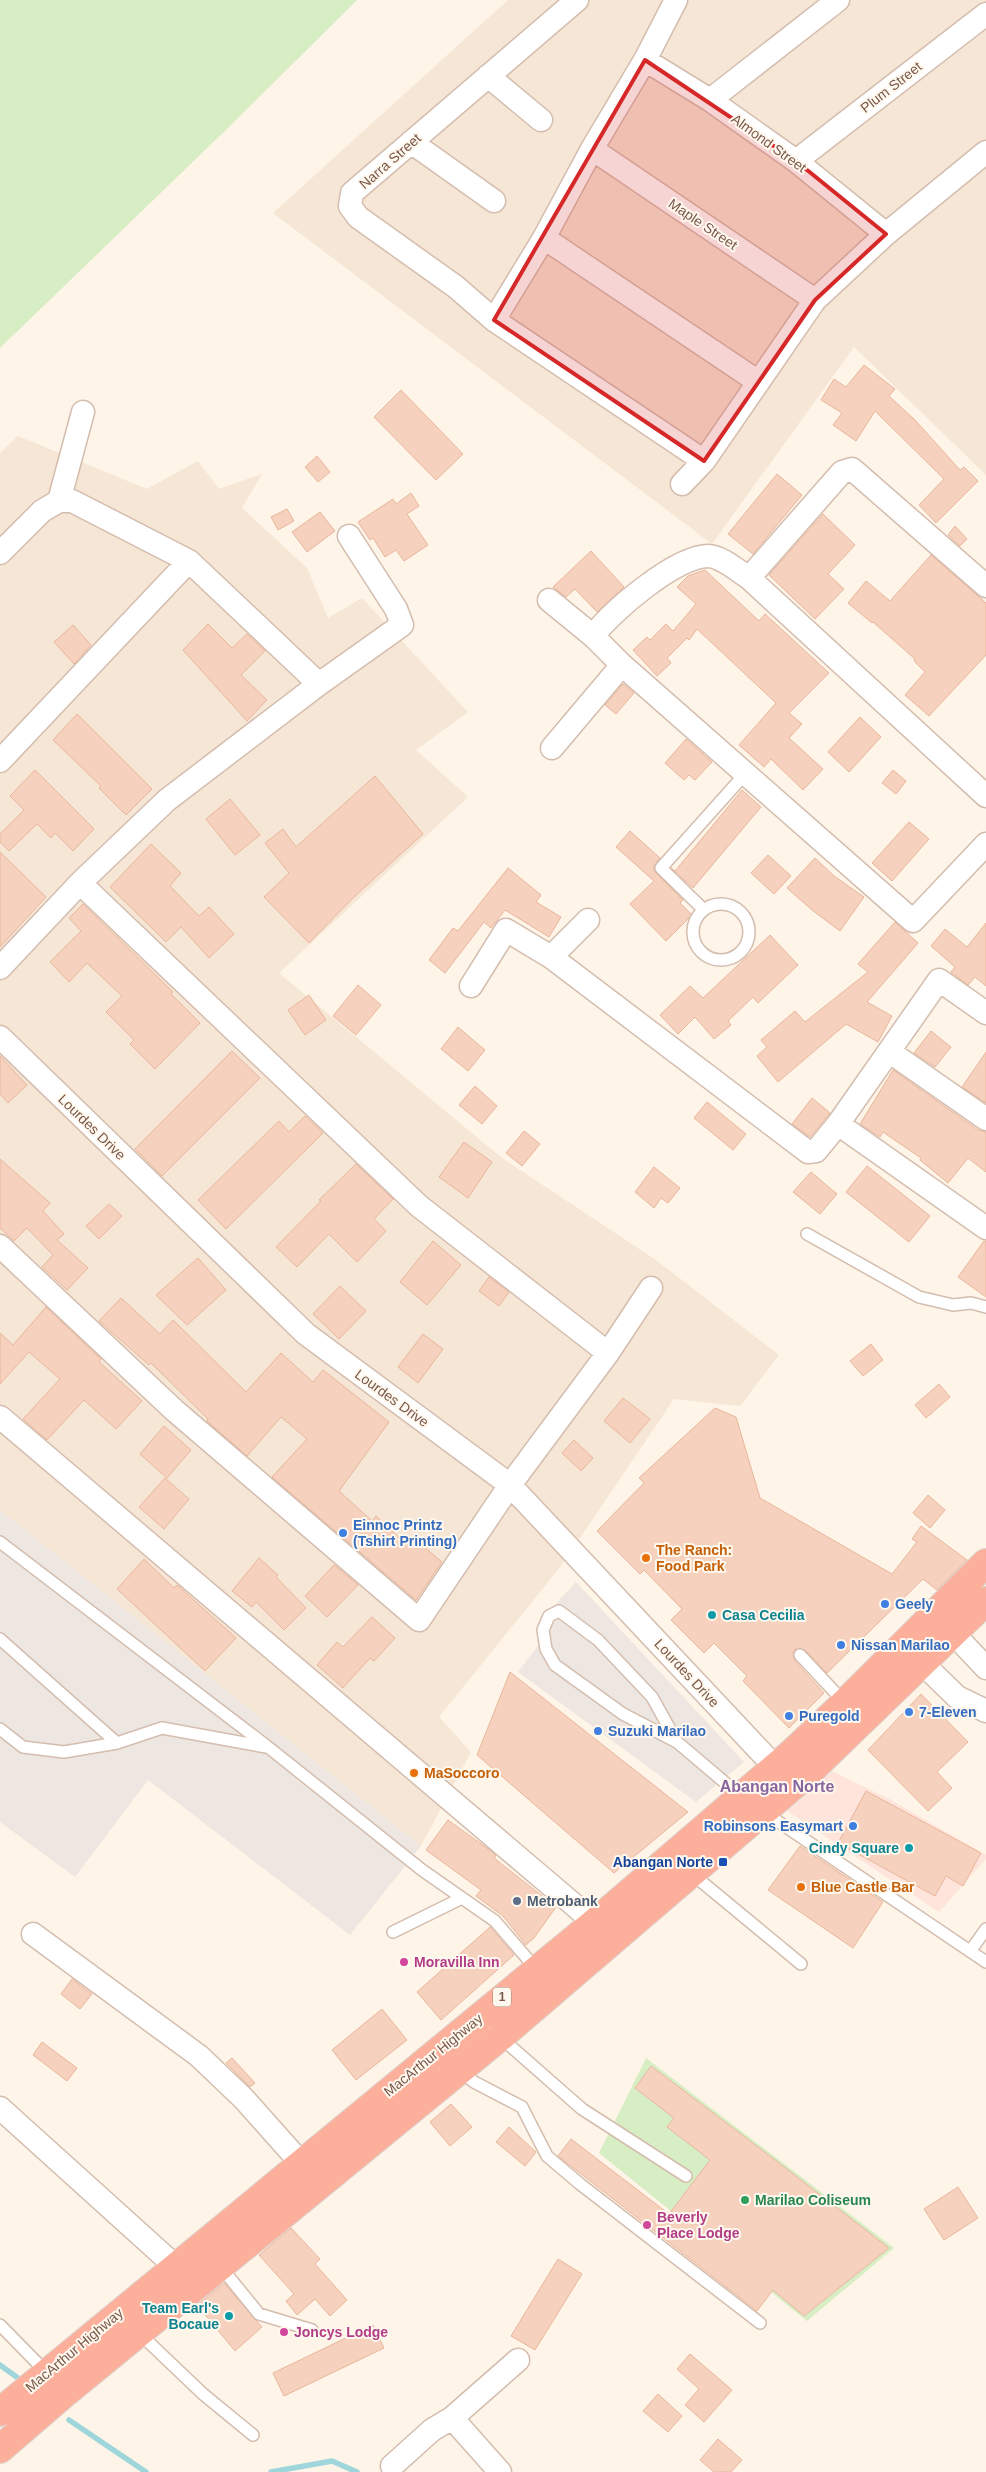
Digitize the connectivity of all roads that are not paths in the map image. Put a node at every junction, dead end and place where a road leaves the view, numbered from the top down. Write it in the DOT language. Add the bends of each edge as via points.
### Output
graph roads {
  1 [pos="577,0"];
  2 [pos="676,0"];
  3 [pos="838,0"];
  4 [pos="986,14"];
  5 [pos="645,60"];
  6 [pos="488,76"];
  7 [pos="710,100"];
  8 [pos="541,120"];
  9 [pos="411,142"];
  10 [pos="592,148"];
  11 [pos="986,152"];
  12 [pos="796,161"];
  13 [pos="494,201"];
  14 [pos="886,234"];
  15 [pos="544,238"];
  16 [pos="815,300"];
  17 [pos="494,320"];
  18 [pos="757,381"];
  19 [pos="83,412"];
  20 [pos="704,461"];
  21 [pos="682,484"];
  22 [pos="59,501"];
  23 [pos="349,536"];
  24 [pos="0,553"];
  25 [pos="189,561"];
  26 [pos="749,578"];
  27 [pos="986,586"];
  28 [pos="549,600"];
  29 [pos="593,636"];
  30 [pos="622,665"];
  31 [pos="319,684"];
  32 [pos="552,748"];
  33 [pos="0,761"];
  34 [pos="745,774"];
  35 [pos="986,796"];
  36 [pos="986,844"];
  37 [pos="80,883"];
  38 [pos="703,909"];
  39 [pos="588,920"];
  40 [pos="551,958"];
  41 [pos="0,968"];
  42 [pos="471,986"];
  43 [pos="986,1014"];
  44 [pos="0,1037"];
  45 [pos="890,1052"];
  46 [pos="986,1119"];
  47 [pos="838,1124"];
  48 [pos="986,1228"];
  49 [pos="807,1234"];
  50 [pos="0,1246"];
  51 [pos="650,1288"];
  52 [pos="986,1307"];
  53 [pos="608,1353"];
  54 [pos="0,1417"];
  55 [pos="510,1485"];
  56 [pos="0,1542"];
  57 [pos="986,1563"];
  58 [pos="986,1601"];
  59 [pos="953,1632"];
  60 [pos="0,1639"];
  61 [pos="800,1655"];
  62 [pos="923,1664"];
  63 [pos="986,1668"];
  64 [pos="845,1703"];
  65 [pos="986,1711"];
  66 [pos="0,1729"];
  67 [pos="677,1742"];
  68 [pos="116,1743"];
  69 [pos="268,1747"];
  70 [pos="775,1767"];
  71 [pos="752,1804"];
  72 [pos="691,1873"];
  73 [pos="460,1899"];
  74 [pos="593,1924"];
  75 [pos="986,1929"];
  76 [pos="393,1932"];
  77 [pos="33,1934"];
  78 [pos="971,1950"];
  79 [pos="986,1962"];
  80 [pos="801,1964"];
  81 [pos="545,1980"];
  82 [pos="483,2013"];
  83 [pos="500,2037"];
  84 [pos="448,2061"];
  85 [pos="0,2108"];
  86 [pos="301,2163"];
  87 [pos="686,2176"];
  88 [pos="175,2266"];
  89 [pos="220,2266"];
  90 [pos="760,2323"];
  91 [pos="0,2324"];
  92 [pos="312,2330"];
  93 [pos="138,2333"];
  94 [pos="518,2360"];
  95 [pos="56,2383"];
  96 [pos="0,2412"];
  97 [pos="452,2418"];
  98 [pos="253,2435"];
  99 [pos="0,2449"];
  100 [pos="392,2466"];
  101 [pos="500,2472"];
  1 -- 6 [label="street, Narra Street"];
  2 -- 5 [label="street"];
  3 -- 7 [label="street"];
  4 -- 12 [label="street, Plum Street"];
  5 -- 7 [label="street, Almond Street"];
  5 -- 10 [label="street"];
  6 -- 8 [label="street"];
  6 -- 9 [label="street, Narra Street"];
  7 -- 12 [label="street, Almond Street"];
  9 -- 13 [label="street"];
  9 -- 17 [label="street, Narra Street" via="352,193 350,206 358,217 456,287"];
  10 -- 15 [label="street"];
  10 -- 16 [label="street, Maple Street"];
  11 -- 14 [label="street"];
  12 -- 14 [label="street, Almond Street"];
  14 -- 16 [label="street"];
  15 -- 17 [label="street"];
  15 -- 18 [label="street"];
  16 -- 18 [label="street"];
  17 -- 20 [label="street"];
  18 -- 20 [label="street"];
  19 -- 22 [label="street"];
  20 -- 21 [label="street"];
  22 -- 24 [label="street" via="42,511"];
  22 -- 25 [label="street" via="72,501"];
  23 -- 31 [label="street" via="396,609 402,626"];
  25 -- 31 [label="street"];
  25 -- 33 [label="street"];
  26 -- 27 [label="street" via="842,472 852,469"];
  26 -- 29 [label="street" via="709,556 684,563 629,598"];
  26 -- 35 [label="street"];
  28 -- 29 [label="street"];
  29 -- 30 [label="street"];
  30 -- 32 [label="street"];
  30 -- 34 [label="street"];
  31 -- 37 [label="street" via="167,800"];
  34 -- 36 [label="street" via="912,921"];
  34 -- 38 [label="lane" via="661,868"];
  37 -- 41 [label="street"];
  37 -- 53 [label="street" via="420,1206"];
  38 -- 38 [label="lane" via="692,926 695,946 710,959 730,959 745,947 749,928 740,910 722,903"];
  39 -- 40 [label="street"];
  40 -- 42 [label="street" via="506,930"];
  40 -- 47 [label="street" via="808,1152 816,1150"];
  43 -- 45 [label="street" via="939,980"];
  44 -- 55 [label="street, Lourdes Drive" via="306,1334"];
  45 -- 46 [label="street"];
  45 -- 47 [label="street"];
  47 -- 48 [label="street"];
  49 -- 52 [label="lane" via="919,1297 953,1305 971,1303"];
  50 -- 55 [label="street" via="174,1410 418,1620"];
  51 -- 53 [label="street"];
  53 -- 55 [label="street"];
  54 -- 74 [label="street"];
  55 -- 70 [label="street, Lourdes Drive"];
  56 -- 69 [label="lane"];
  57 -- 64 [label="highway, MacArthur Highway / 1"];
  58 -- 59 [label="highway, MacArthur Highway / 1"];
  59 -- 62 [label="highway, MacArthur Highway / 1"];
  59 -- 63 [label="street"];
  60 -- 68 [label="lane"];
  61 -- 64 [label="lane"];
  62 -- 65 [label="street" via="957,1697"];
  62 -- 71 [label="highway, MacArthur Highway / 1" via="809,1772"];
  64 -- 70 [label="highway, MacArthur Highway / 1"];
  66 -- 68 [label="lane" via="23,1748 64,1752"];
  67 -- 67 [label="lane" via="623,1714 555,1664 544,1639 543,1630 549,1616 559,1611 598,1640 652,1697"];
  67 -- 71 [label="lane"];
  68 -- 69 [label="lane" via="162,1728"];
  69 -- 73 [label="lane"];
  70 -- 71 [label="highway, MacArthur Highway / 1"];
  71 -- 72 [label="highway, MacArthur Highway / 1"];
  71 -- 74 [label="highway, MacArthur Highway / 1"];
  71 -- 78 [label="lane"];
  72 -- 80 [label="lane"];
  72 -- 81 [label="highway, MacArthur Highway / 1"];
  73 -- 76 [label="lane"];
  73 -- 81 [label="lane" via="495,1921"];
  74 -- 81 [label="highway, MacArthur Highway / 1"];
  75 -- 78 [label="lane"];
  77 -- 86 [label="street" via="199,2056 244,2099"];
  78 -- 79 [label="lane"];
  81 -- 82 [label="highway, MacArthur Highway / 1"];
  81 -- 83 [label="highway, MacArthur Highway / 1"];
  82 -- 83 [label="lane"];
  82 -- 84 [label="highway, MacArthur Highway / 1"];
  83 -- 84 [label="highway, MacArthur Highway / 1"];
  83 -- 87 [label="lane" via="582,2109"];
  84 -- 86 [label="highway, MacArthur Highway / 1"];
  84 -- 89 [label="highway, MacArthur Highway / 1"];
  84 -- 90 [label="lane" via="474,2082 522,2108 547,2156"];
  85 -- 88 [label="street"];
  86 -- 88 [label="highway, MacArthur Highway / 1"];
  88 -- 95 [label="highway, MacArthur Highway / 1"];
  89 -- 92 [label="lane" via="258,2314"];
  89 -- 93 [label="highway, MacArthur Highway / 1"];
  91 -- 95 [label="lane"];
  93 -- 95 [label="highway, MacArthur Highway / 1"];
  93 -- 98 [label="lane" via="203,2394"];
  94 -- 97 [label="street"];
  95 -- 96 [label="highway, MacArthur Highway / 1"];
  95 -- 99 [label="highway, MacArthur Highway / 1"];
  97 -- 100 [label="street" via="432,2430"];
  97 -- 101 [label="street"];
}
